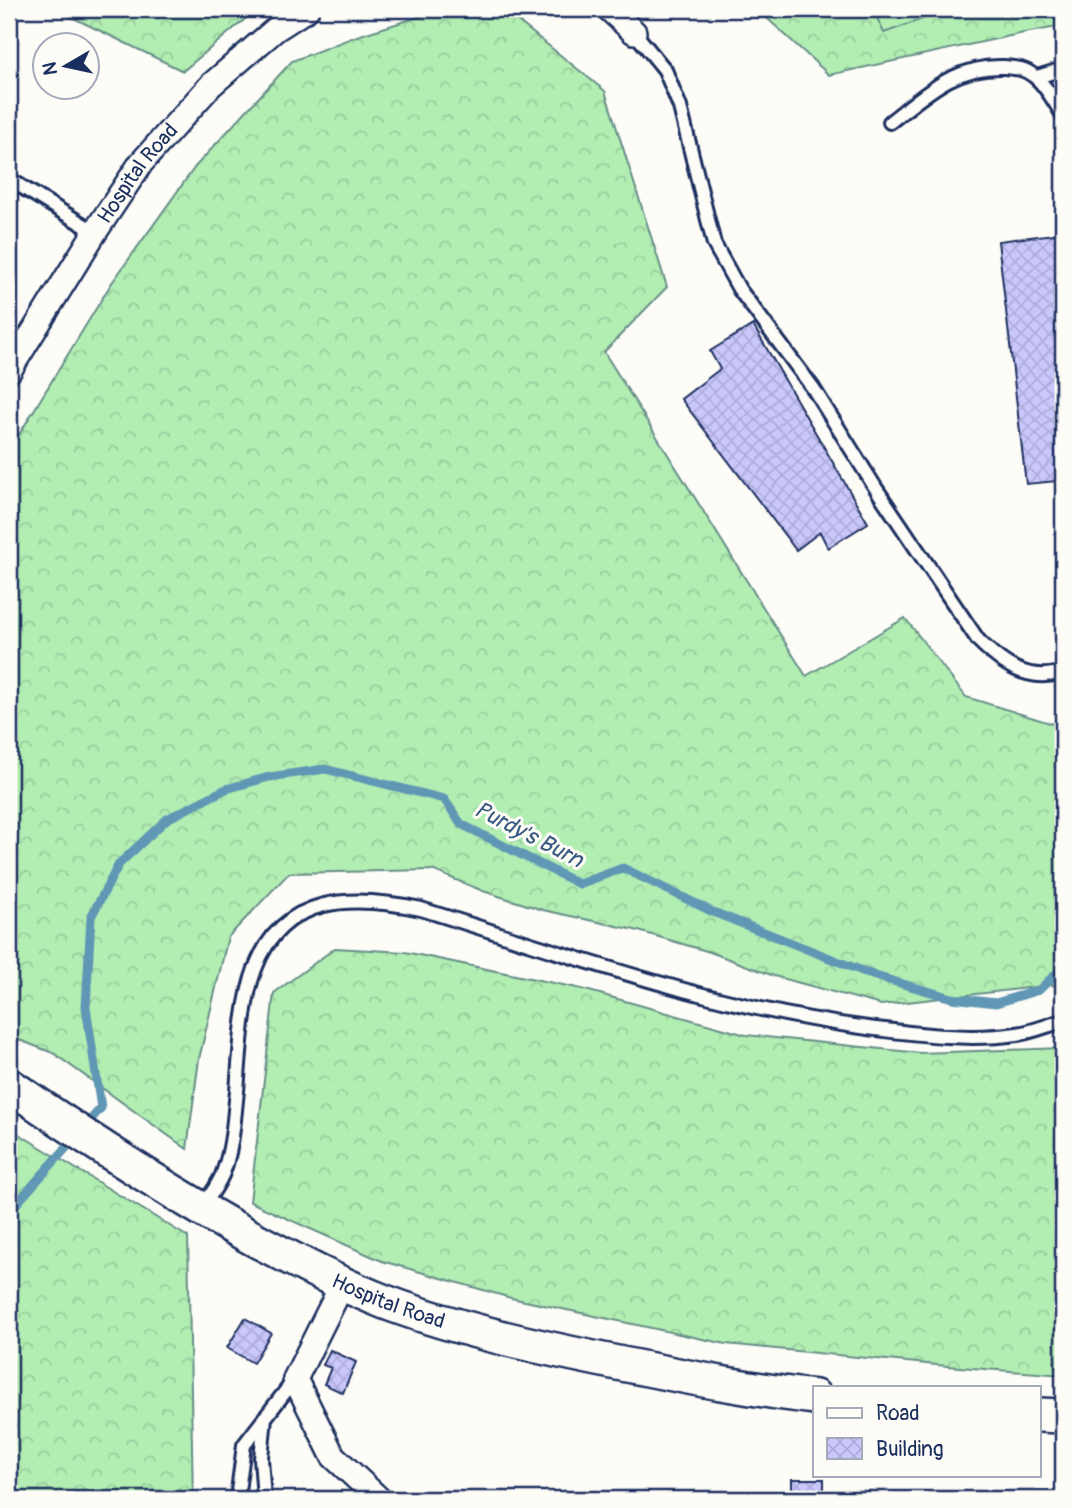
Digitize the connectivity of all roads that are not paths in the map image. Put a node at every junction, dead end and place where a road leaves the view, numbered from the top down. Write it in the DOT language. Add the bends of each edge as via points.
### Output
graph roads {
  1 [pos="307,9"];
  2 [pos="609,9"];
  3 [pos="634,32"];
  4 [pos="1063,68"];
  5 [pos="1037,77"];
  6 [pos="1063,115"];
  7 [pos="890,122"];
  8 [pos="9,179"];
  9 [pos="95,232"];
  10 [pos="9,371"];
  11 [pos="1063,672"];
  12 [pos="1063,1021"];
  13 [pos="9,1086"];
  14 [pos="201,1210"];
  15 [pos="343,1283"];
  16 [pos="295,1379"];
  17 [pos="813,1397"];
  18 [pos="1040,1415"];
  19 [pos="1063,1416"];
  20 [pos="265,1417"];
  21 [pos="237,1499"];
  22 [pos="264,1499"];
  23 [pos="379,1499"];
  1 -- 9 [label="street, Hospital Road" via="276,29 211,85 141,163"];
  2 -- 3 [label="street"];
  3 -- 11 [label="lane" via="665,70 680,107 715,244 739,289 813,388 978,640 997,660 1015,669 1035,675"];
  4 -- 5 [label="lane"];
  5 -- 6 [label="lane"];
  5 -- 7 [label="lane" via="1023,68 992,66 964,71"];
  8 -- 9 [label="lane"];
  9 -- 10 [label="street, Hospital Road"];
  12 -- 14 [label="lane" via="1018,1034 967,1037 834,1023 688,992 421,909 389,902 328,903 284,923 254,971 231,1148 224,1172"];
  13 -- 14 [label="main road, Hospital Road"];
  14 -- 15 [label="main road, Hospital Road"];
  15 -- 16 [label="street"];
  15 -- 17 [label="main road, Hospital Road" via="461,1328 540,1348"];
  16 -- 20 [label="lane"];
  16 -- 23 [label="street" via="333,1456"];
  18 -- 19 [label="main road"];
  20 -- 21 [label="lane" via="244,1445"];
  20 -- 22 [label="lane"];
}
